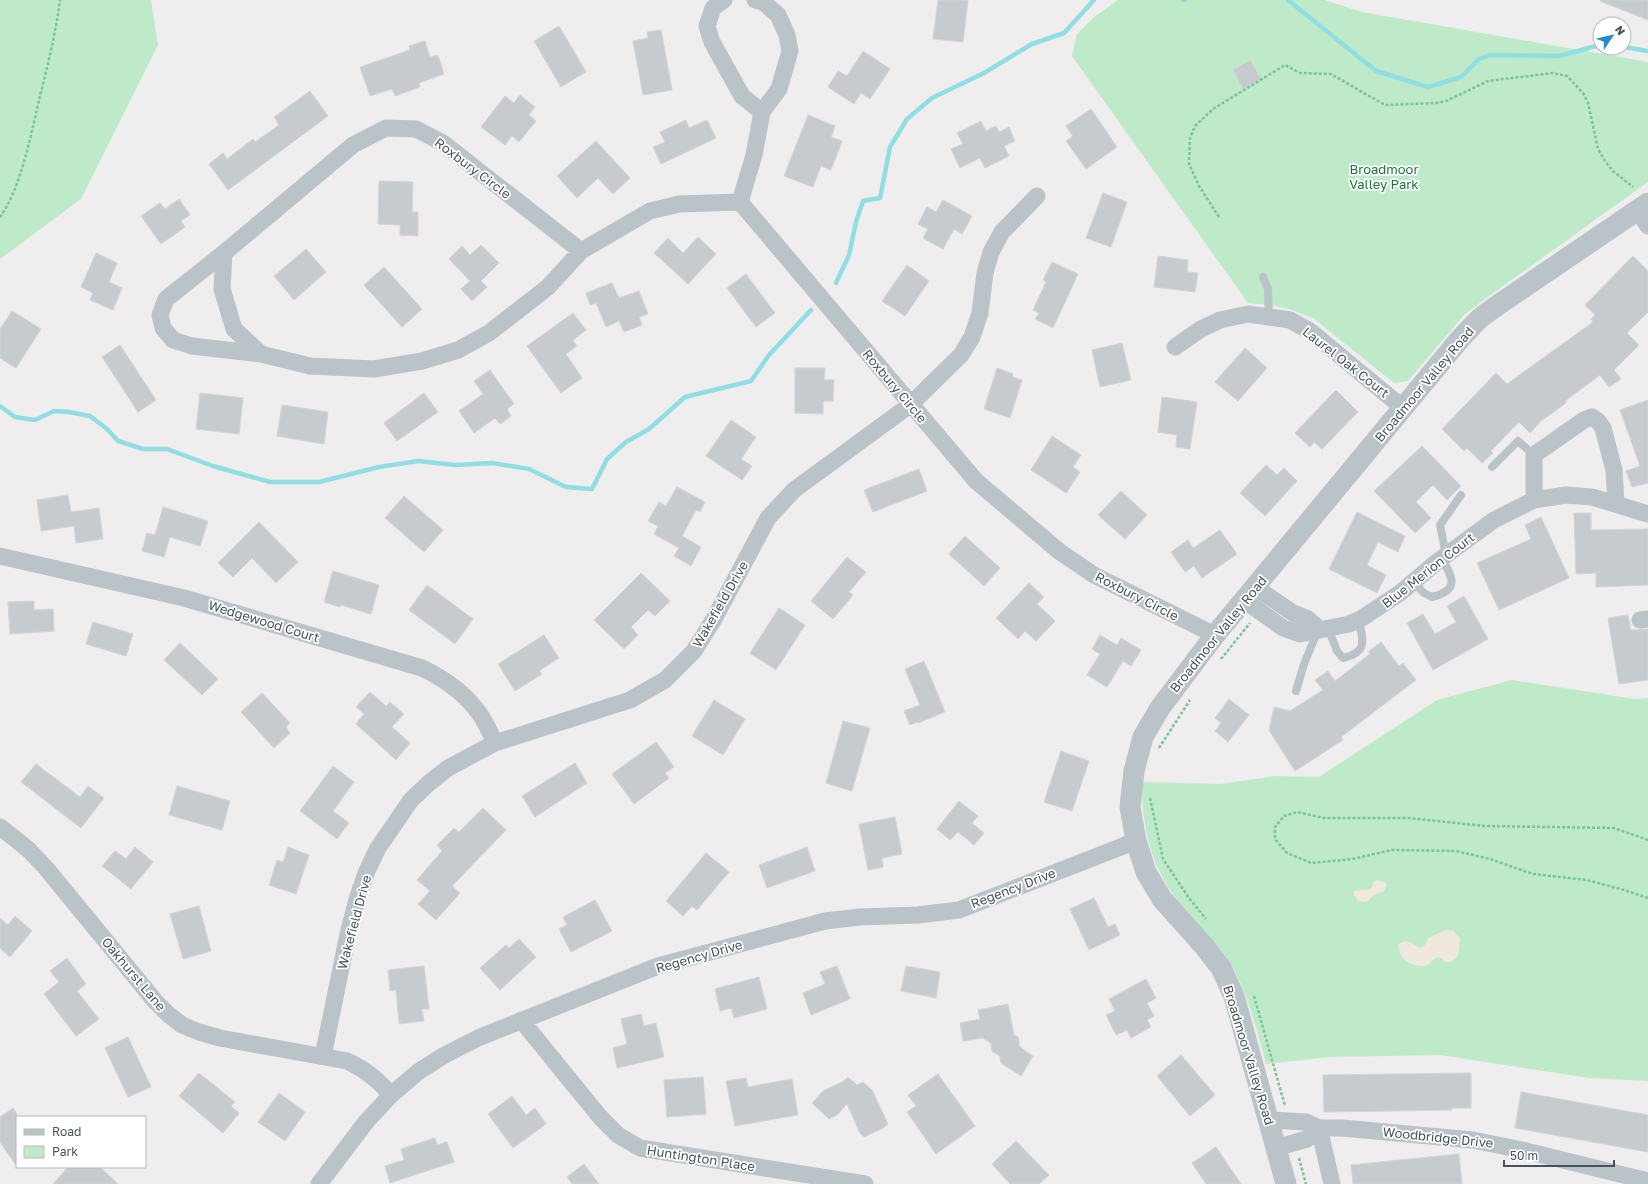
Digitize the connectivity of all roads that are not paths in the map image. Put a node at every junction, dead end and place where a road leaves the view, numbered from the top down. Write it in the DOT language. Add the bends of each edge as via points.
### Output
graph roads {
  1 [pos="724,0"];
  2 [pos="755,0"];
  3 [pos="762,112"];
  4 [pos="1036,196"];
  5 [pos="740,202"];
  6 [pos="1644,213"];
  7 [pos="581,252"];
  8 [pos="224,253"];
  9 [pos="1263,277"];
  10 [pos="1270,316"];
  11 [pos="1175,347"];
  12 [pos="261,354"];
  13 [pos="910,405"];
  14 [pos="1403,408"];
  15 [pos="1534,455"];
  16 [pos="1492,467"];
  17 [pos="1461,495"];
  18 [pos="1534,500"];
  19 [pos="1616,504"];
  20 [pos="1648,514"];
  21 [pos="0,556"];
  22 [pos="1443,556"];
  23 [pos="1413,582"];
  24 [pos="1253,599"];
  25 [pos="1359,620"];
  26 [pos="1323,628"];
  27 [pos="1215,636"];
  28 [pos="1296,691"];
  29 [pos="495,744"];
  30 [pos="0,827"];
  31 [pos="1136,841"];
  32 [pos="521,1020"];
  33 [pos="323,1056"];
  34 [pos="392,1095"];
  35 [pos="1279,1121"];
  36 [pos="1319,1128"];
  37 [pos="1285,1145"];
  38 [pos="1648,1181"];
  39 [pos="319,1184"];
  40 [pos="865,1184"];
  41 [pos="1286,1184"];
  42 [pos="1332,1184"];
  1 -- 3 [label="street" via="713,8 708,26 712,42 742,96"];
  2 -- 3 [label="street" via="763,2 778,15 787,35 790,51 779,88"];
  3 -- 5 [label="street" via="754,155"];
  4 -- 13 [label="street, Wakefield Drive" via="1002,232 991,252 985,273 980,313 965,349"];
  5 -- 7 [label="street, Roxbury Circle" via="679,204 650,211"];
  5 -- 13 [label="street, Roxbury Circle"];
  6 -- 14 [label="street, Broadmoor Valley Road" via="1515,292 1480,318"];
  7 -- 8 [label="street, Roxbury Circle" via="443,142 416,129 386,128 353,145"];
  7 -- 12 [label="street, Roxbury Circle" via="548,287 489,333 458,350 422,361 374,368 310,366"];
  8 -- 12 [label="street, Roxbury Circle" via="222,289 234,329"];
  8 -- 12 [label="street, Roxbury Circle" via="166,299 160,315 163,328 173,340 192,346"];
  9 -- 10 [label="lane" via="1268,289"];
  10 -- 11 [label="street, Laurel Oak Court" via="1248,314 1220,320 1201,329"];
  10 -- 14 [label="street, Laurel Oak Court" via="1290,320 1310,331"];
  13 -- 27 [label="street, Roxbury Circle" via="976,481 1060,552 1094,574"];
  13 -- 29 [label="street, Wakefield Drive" via="794,490 768,518 694,651 665,680 630,700"];
  14 -- 24 [label="street, Broadmoor Valley Road"];
  15 -- 16 [label="lane" via="1518,441"];
  15 -- 18 [label="street"];
  15 -- 19 [label="street" via="1592,417 1603,428 1614,470"];
  17 -- 22 [label="lane" via="1440,525"];
  18 -- 19 [label="street, Blue Merion Court" via="1566,495 1592,496"];
  18 -- 22 [label="street, Blue Merion Court" via="1494,520"];
  19 -- 20 [label="street, Blue Merion Court"];
  21 -- 29 [label="street, Wedgewood Court" via="184,598 422,668 441,677 468,700 480,714"];
  22 -- 23 [label="street, Blue Merion Court"];
  22 -- 23 [label="lane" via="1452,580 1450,587 1442,594 1432,597"];
  23 -- 25 [label="street, Blue Merion Court"];
  24 -- 26 [label="street" via="1308,619"];
  24 -- 26 [label="street, Blue Merion Court" via="1283,628 1300,634"];
  24 -- 27 [label="street, Broadmoor Valley Road"];
  25 -- 26 [label="street, Blue Merion Court"];
  25 -- 26 [label="lane" via="1364,642 1360,651 1343,658"];
  26 -- 28 [label="lane" via="1304,664"];
  27 -- 31 [label="street, Broadmoor Valley Road" via="1160,708 1143,737 1134,771 1130,807"];
  29 -- 33 [label="street, Wakefield Drive" via="448,768 429,783 411,800 378,848 367,871 354,911"];
  30 -- 33 [label="street, Oakhurst Lane" via="33,854 155,1001 182,1025 220,1038"];
  31 -- 32 [label="street, Regency Drive" via="959,910 825,922 658,966"];
  31 -- 35 [label="street, Broadmoor Valley Road" via="1146,872 1162,898 1221,968 1234,996"];
  32 -- 34 [label="street, Regency Drive" via="443,1056 418,1072"];
  32 -- 40 [label="street, Huntington Place" via="600,1117 618,1135 640,1148"];
  33 -- 34 [label="street, Oakhurst Lane" via="348,1061 362,1068"];
  34 -- 39 [label="street, Regency Drive" via="366,1122"];
  35 -- 36 [label="street, Woodbridge Drive" via="1306,1122"];
  35 -- 37 [label="street, Broadmoor Valley Road"];
  36 -- 37 [label="street" via="1307,1139"];
  36 -- 38 [label="street, Woodbridge Drive" via="1474,1140"];
  36 -- 42 [label="street"];
  37 -- 41 [label="street, Broadmoor Valley Road"];
}
